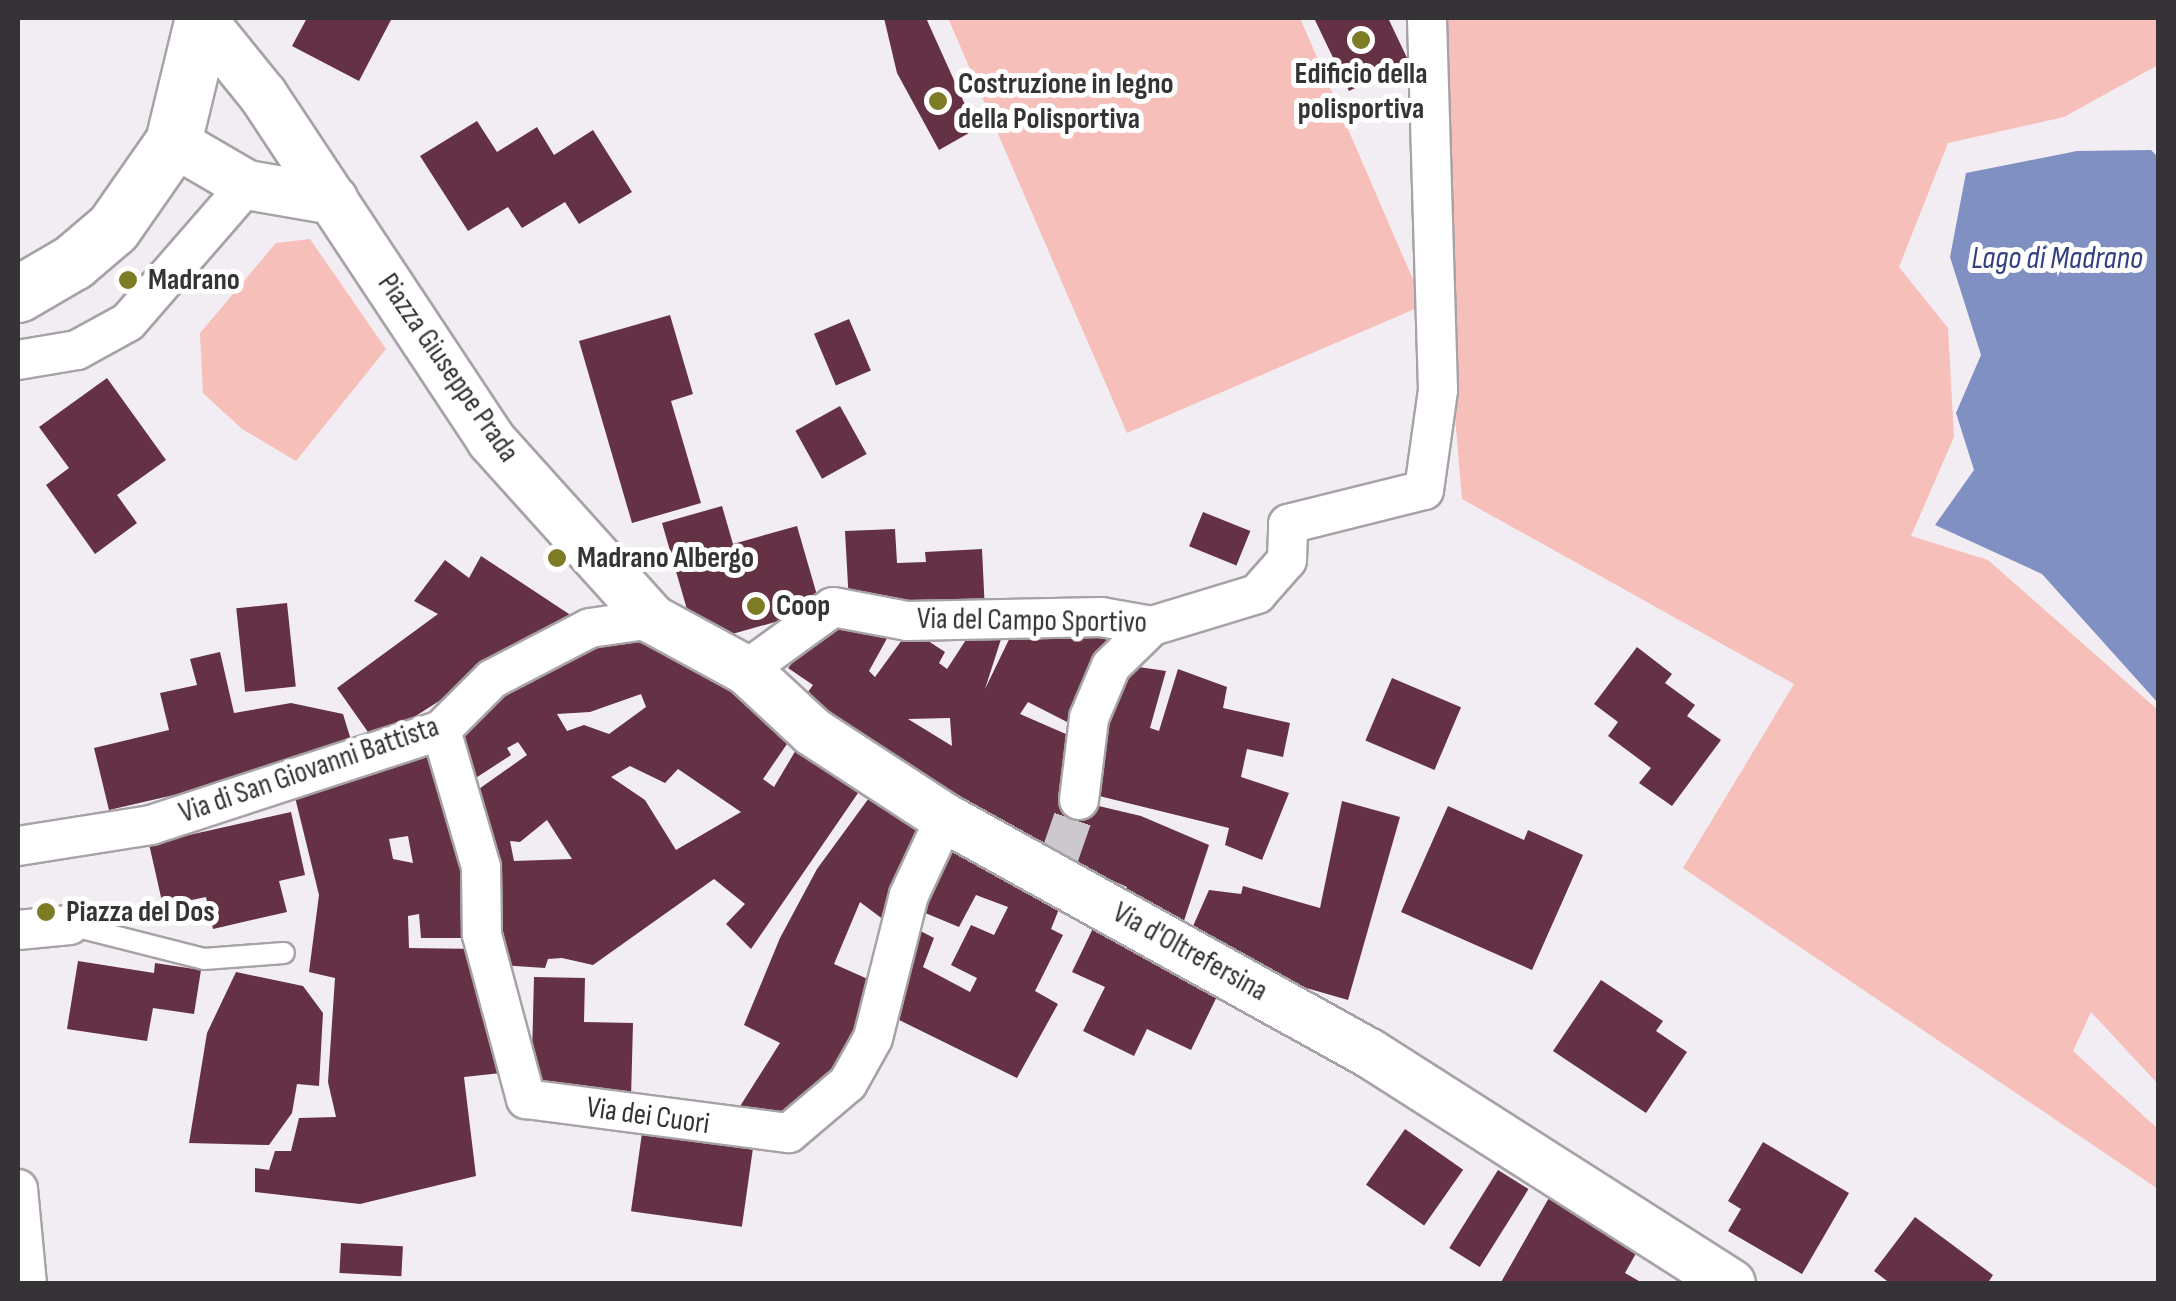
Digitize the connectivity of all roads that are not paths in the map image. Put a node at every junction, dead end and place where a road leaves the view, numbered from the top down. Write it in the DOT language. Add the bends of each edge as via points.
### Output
graph roads {
  1 [pos="203,20"];
  2 [pos="1429,26"];
  3 [pos="173,142"];
  4 [pos="248,186"];
  5 [pos="334,200"];
  6 [pos="18,294"];
  7 [pos="18,360"];
  8 [pos="652,620"];
  9 [pos="1152,626"];
  10 [pos="746,670"];
  11 [pos="440,730"];
  12 [pos="1079,800"];
  13 [pos="945,818"];
  14 [pos="18,846"];
  15 [pos="70,925"];
  16 [pos="18,930"];
  17 [pos="284,954"];
  18 [pos="18,1189"];
  19 [pos="26,1284"];
  20 [pos="1731,1284"];
  1 -- 3 [label="main road"];
  1 -- 5 [label="street, Piazza Giuseppe Prada"];
  2 -- 9 [label="street, Via del Campo Sportivo" via="1438,390 1424,490 1288,524 1287,560 1257,594"];
  3 -- 4 [label="street"];
  3 -- 6 [label="main road" via="113,228 73,262"];
  4 -- 5 [label="street"];
  4 -- 7 [label="street" via="128,322 77,350"];
  5 -- 8 [label="street, Piazza Giuseppe Prada" via="491,440"];
  8 -- 10 [label="street, Via d'Oltrefersina"];
  8 -- 11 [label="street, Via di San Giovanni Battista" via="590,628 492,679"];
  9 -- 10 [label="street, Via del Campo Sportivo" via="1101,617 907,621 833,607"];
  9 -- 12 [label="street" via="1110,666 1089,718"];
  10 -- 13 [label="street, Via d'Oltrefersina" via="813,732"];
  11 -- 13 [label="street, Via dei Cuori" via="481,867 482,935 526,1099 789,1134 848,1083 873,1038 900,921"];
  11 -- 14 [label="street, Via di San Giovanni Battista" via="151,825"];
  13 -- 20 [label="street, Via d'Oltrefersina" via="1057,865"];
  15 -- 16 [label="street"];
  15 -- 17 [label="lane" via="204,959"];
  18 -- 19 [label="street"];
}
